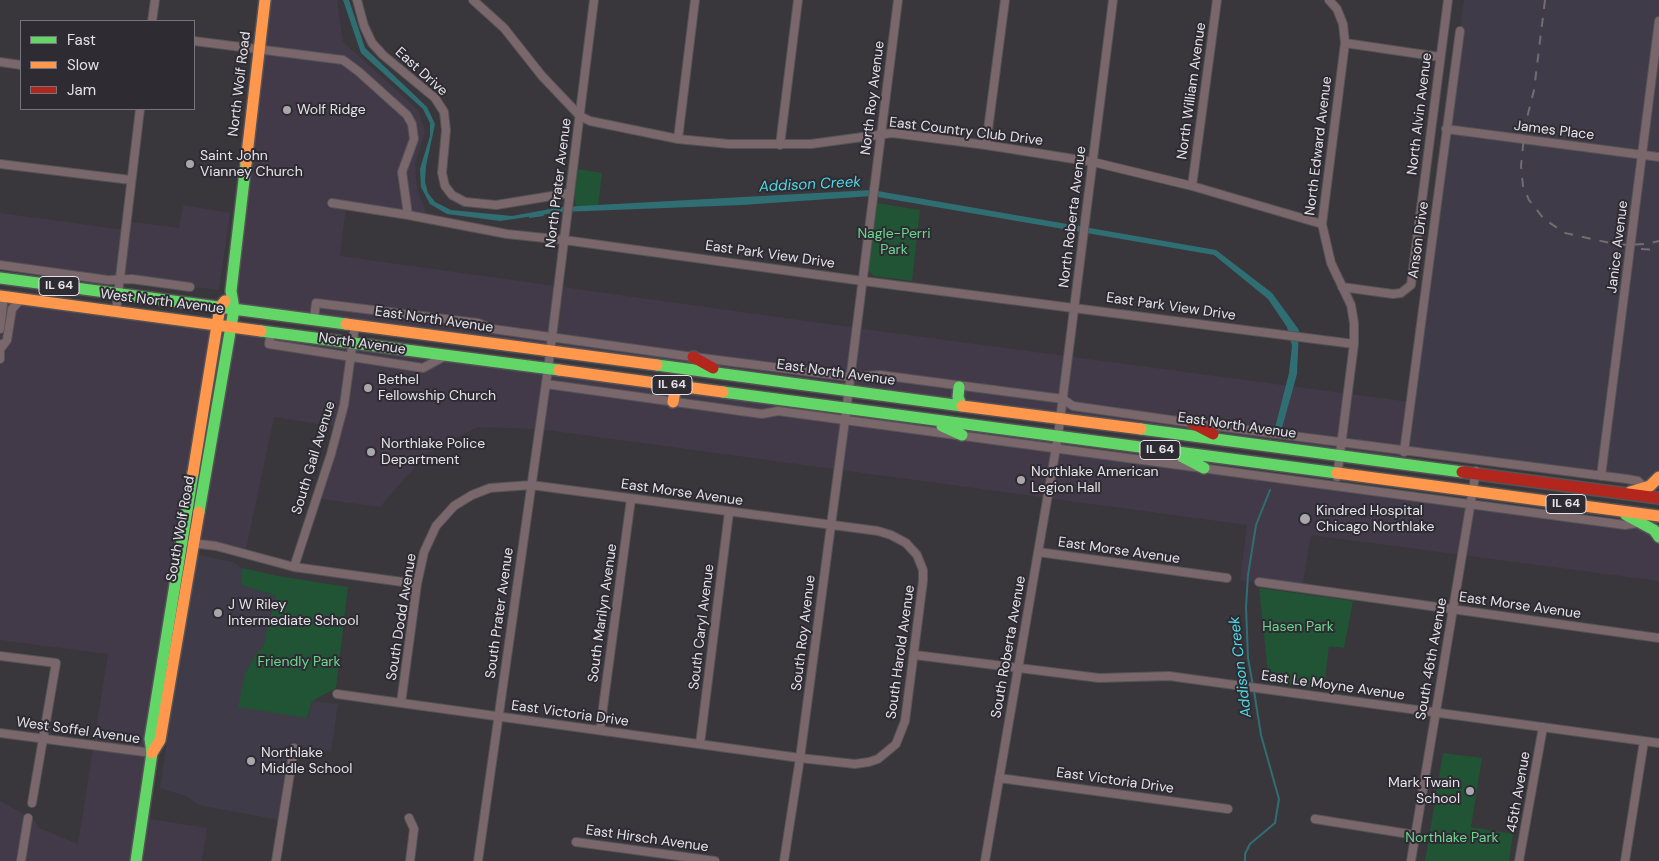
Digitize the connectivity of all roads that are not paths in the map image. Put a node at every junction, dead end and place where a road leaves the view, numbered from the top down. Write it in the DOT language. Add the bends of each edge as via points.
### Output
graph roads {
  1 [pos="155,0"];
  2 [pos="265,0"];
  3 [pos="357,0"];
  4 [pos="473,0"];
  5 [pos="594,0"];
  6 [pos="695,0"];
  7 [pos="798,0"];
  8 [pos="898,0"];
  9 [pos="1005,0"];
  10 [pos="1113,0"];
  11 [pos="1217,0"];
  12 [pos="1329,0"];
  13 [pos="1448,0"];
  14 [pos="152,20"];
  15 [pos="1659,21"];
  16 [pos="1460,31"];
  17 [pos="195,41"];
  18 [pos="1345,43"];
  19 [pos="258,49"];
  20 [pos="1440,56"];
  21 [pos="0,62"];
  22 [pos="20,65"];
  23 [pos="140,110"];
  24 [pos="580,116"];
  25 [pos="1446,129"];
  26 [pos="881,134"];
  27 [pos="678,139"];
  28 [pos="780,145"];
  29 [pos="986,145"];
  30 [pos="1642,155"];
  31 [pos="1659,157"];
  32 [pos="1092,162"];
  33 [pos="0,164"];
  34 [pos="131,180"];
  35 [pos="1192,186"];
  36 [pos="570,193"];
  37 [pos="332,203"];
  38 [pos="408,215"];
  39 [pos="1322,224"];
  40 [pos="564,240"];
  41 [pos="0,265"];
  42 [pos="0,278"];
  43 [pos="120,280"];
  44 [pos="863,281"];
  45 [pos="190,287"];
  46 [pos="1342,287"];
  47 [pos="231,292"];
  48 [pos="118,294"];
  49 [pos="0,297"];
  50 [pos="21,299"];
  51 [pos="1074,306"];
  52 [pos="220,307"];
  53 [pos="3,308"];
  54 [pos="12,309"];
  55 [pos="234,309"];
  56 [pos="116,311"];
  57 [pos="314,319"];
  58 [pos="218,324"];
  59 [pos="355,325"];
  60 [pos="231,326"];
  61 [pos="0,329"];
  62 [pos="271,332"];
  63 [pos="552,338"];
  64 [pos="353,343"];
  65 [pos="1354,344"];
  66 [pos="1,346"];
  67 [pos="550,350"];
  68 [pos="447,355"];
  69 [pos="693,357"];
  70 [pos="351,358"];
  71 [pos="0,359"];
  72 [pos="548,369"];
  73 [pos="727,374"];
  74 [pos="851,377"];
  75 [pos="546,384"];
  76 [pos="676,386"];
  77 [pos="960,386"];
  78 [pos="849,390"];
  79 [pos="1063,400"];
  80 [pos="673,402"];
  81 [pos="961,405"];
  82 [pos="846,414"];
  83 [pos="1060,418"];
  84 [pos="924,419"];
  85 [pos="1192,423"];
  86 [pos="962,435"];
  87 [pos="1229,440"];
  88 [pos="1057,442"];
  89 [pos="1341,449"];
  90 [pos="1170,451"];
  91 [pos="1404,452"];
  92 [pos="1478,462"];
  93 [pos="1204,468"];
  94 [pos="1338,473"];
  95 [pos="1476,473"];
  96 [pos="1601,476"];
  97 [pos="1659,477"];
  98 [pos="531,485"];
  99 [pos="1336,485"];
  100 [pos="1644,488"];
  101 [pos="1473,491"];
  102 [pos="1622,493"];
  103 [pos="1659,498"];
  104 [pos="631,499"];
  105 [pos="1471,504"];
  106 [pos="1612,510"];
  107 [pos="730,512"];
  108 [pos="1658,516"];
  109 [pos="1640,523"];
  110 [pos="830,524"];
  111 [pos="1659,536"];
  112 [pos="188,542"];
  113 [pos="1038,552"];
  114 [pos="294,567"];
  115 [pos="1227,578"];
  116 [pos="1259,582"];
  117 [pos="417,584"];
  118 [pos="1453,609"];
  119 [pos="1659,638"];
  120 [pos="915,654"];
  121 [pos="0,656"];
  122 [pos="1018,669"];
  123 [pos="337,694"];
  124 [pos="401,703"];
  125 [pos="1436,712"];
  126 [pos="498,716"];
  127 [pos="1543,727"];
  128 [pos="600,730"];
  129 [pos="0,733"];
  130 [pos="44,738"];
  131 [pos="1644,741"];
  132 [pos="1659,743"];
  133 [pos="700,744"];
  134 [pos="294,748"];
  135 [pos="152,753"];
  136 [pos="800,758"];
  137 [pos="999,778"];
  138 [pos="32,803"];
  139 [pos="1228,809"];
  140 [pos="28,818"];
  141 [pos="409,818"];
  142 [pos="1315,819"];
  143 [pos="1415,835"];
  144 [pos="576,842"];
  145 [pos="659,857"];
  146 [pos="21,861"];
  147 [pos="136,861"];
  148 [pos="276,861"];
  149 [pos="410,861"];
  150 [pos="478,861"];
  151 [pos="715,861"];
  152 [pos="784,861"];
  153 [pos="984,861"];
  154 [pos="1411,861"];
  155 [pos="1519,861"];
  156 [pos="1625,861"];
  1 -- 14 [label="street"];
  2 -- 19 [label="main road, North Wolf Road"];
  3 -- 36 [label="street, East Drive" via="372,43 435,98 444,112 446,130 442,173 445,186 452,195 465,202 496,206"];
  4 -- 24 [label="street, East Country Club Drive" via="504,28 542,76"];
  5 -- 24 [label="street, North Prater Avenue"];
  6 -- 27 [label="street"];
  7 -- 28 [label="street"];
  8 -- 26 [label="street, North Roy Avenue"];
  9 -- 29 [label="street"];
  10 -- 32 [label="street, North Roberta Avenue"];
  11 -- 35 [label="street, North William Avenue"];
  12 -- 18 [label="street, North Edward Avenue" via="1343,24"];
  13 -- 20 [label="street, North Alvin Avenue"];
  15 -- 30 [label="street, Janice Avenue"];
  16 -- 25 [label="street, Anson Drive"];
  17 -- 19 [label="street"];
  18 -- 20 [label="street"];
  18 -- 39 [label="street, North Edward Avenue"];
  19 -- 38 [label="street" via="343,60 407,115 415,135 402,172"];
  19 -- 47 [label="main road, North Wolf Road"];
  20 -- 46 [label="street, North Alvin Avenue" via="1412,280 1408,290 1393,294"];
  21 -- 22 [label="street"];
  23 -- 34 [label="street"];
  24 -- 27 [label="street, East Country Club Drive" via="616,128"];
  24 -- 36 [label="street, North Prater Avenue"];
  25 -- 30 [label="street, James Place"];
  25 -- 91 [label="street, Anson Drive"];
  26 -- 28 [label="street, East Country Club Drive"];
  26 -- 29 [label="street, East Country Club Drive"];
  26 -- 44 [label="street, North Roy Avenue"];
  27 -- 28 [label="street, East Country Club Drive"];
  29 -- 32 [label="street, East Country Club Drive"];
  30 -- 31 [label="street, James Place"];
  30 -- 96 [label="street, Janice Avenue"];
  32 -- 35 [label="street, East Country Club Drive"];
  32 -- 51 [label="street, North Roberta Avenue"];
  33 -- 34 [label="street"];
  34 -- 43 [label="street"];
  35 -- 39 [label="street, East Country Club Drive"];
  36 -- 40 [label="street, North Prater Avenue"];
  37 -- 38 [label="street, East Park View Drive"];
  38 -- 40 [label="street, East Park View Drive" via="499,233"];
  39 -- 46 [label="street, North Edward Avenue" via="1328,255"];
  40 -- 44 [label="street, East Park View Drive"];
  40 -- 63 [label="street, North Prater Avenue"];
  41 -- 43 [label="street, West North Avenue"];
  42 -- 48 [label="main road, West North Avenue / IL 64"];
  43 -- 45 [label="street, West North Avenue"];
  43 -- 48 [label="street"];
  44 -- 51 [label="street, East Park View Drive"];
  44 -- 74 [label="street, North Roy Avenue"];
  46 -- 65 [label="street, North Edward Avenue" via="1354,324"];
  47 -- 52 [label="main road, North Wolf Road"];
  47 -- 55 [label="main road, North Wolf Road"];
  48 -- 52 [label="main road, West North Avenue / IL 64"];
  48 -- 56 [label="street"];
  49 -- 50 [label="main road, West North Avenue / IL 64"];
  49 -- 53 [label="street"];
  50 -- 54 [label="street"];
  50 -- 56 [label="main road, West North Avenue / IL 64"];
  51 -- 65 [label="street, East Park View Drive"];
  51 -- 79 [label="street, North Roberta Avenue"];
  52 -- 55 [label="main road, East North Avenue / IL 64"];
  52 -- 58 [label="main road, South Wolf Road"];
  53 -- 54 [label="street"];
  53 -- 61 [label="street"];
  54 -- 66 [label="street" via="7,340"];
  55 -- 57 [label="main road, East North Avenue / IL 64"];
  55 -- 60 [label="main road, South Wolf Road"];
  56 -- 58 [label="main road, West North Avenue / IL 64"];
  57 -- 59 [label="main road, East North Avenue / IL 64"];
  57 -- 63 [label="street, East North Avenue" via="316,303 478,323 492,329"];
  58 -- 60 [label="main road, West North Avenue / IL 64"];
  58 -- 112 [label="main road, South Wolf Road"];
  59 -- 64 [label="street, South Gail Avenue"];
  59 -- 67 [label="main road, East North Avenue / IL 64"];
  60 -- 62 [label="main road, IL 64"];
  60 -- 112 [label="main road, South Wolf Road"];
  62 -- 64 [label="main road, IL 64"];
  62 -- 70 [label="street, North Avenue" via="269,344"];
  63 -- 67 [label="street, North Prater Avenue"];
  63 -- 69 [label="street, East North Avenue"];
  64 -- 68 [label="main road, IL 64"];
  64 -- 70 [label="street, South Gail Avenue"];
  65 -- 89 [label="street, North Edward Avenue"];
  66 -- 71 [label="street"];
  67 -- 72 [label="street, North Prater Avenue"];
  67 -- 73 [label="main road, East North Avenue / IL 64"];
  68 -- 70 [label="street, North Avenue" via="423,368"];
  68 -- 72 [label="main road, IL 64"];
  69 -- 73 [label="main road"];
  69 -- 74 [label="street, East North Avenue"];
  70 -- 114 [label="street, South Gail Avenue" via="344,405 331,454"];
  72 -- 75 [label="street, South Prater Avenue"];
  72 -- 76 [label="main road, IL 64"];
  73 -- 78 [label="main road, East North Avenue / IL 64"];
  74 -- 77 [label="street, East North Avenue" via="880,375"];
  74 -- 78 [label="street, North Roy Avenue"];
  75 -- 80 [label="street"];
  75 -- 98 [label="street, South Prater Avenue"];
  76 -- 80 [label="main road"];
  76 -- 82 [label="main road, IL 64"];
  77 -- 79 [label="street, East North Avenue"];
  77 -- 81 [label="main road" via="958,397"];
  78 -- 81 [label="main road, East North Avenue / IL 64"];
  78 -- 82 [label="street, North Roy Avenue"];
  79 -- 83 [label="street, North Roberta Avenue"];
  79 -- 85 [label="street, East North Avenue" via="1074,406"];
  80 -- 82 [label="street" via="762,414 778,410"];
  81 -- 83 [label="main road, East North Avenue / IL 64"];
  82 -- 84 [label="main road, IL 64"];
  82 -- 86 [label="street"];
  82 -- 110 [label="street, South Roy Avenue"];
  83 -- 87 [label="main road, East North Avenue / IL 64"];
  83 -- 88 [label="street, North Roberta Avenue"];
  84 -- 86 [label="main road"];
  84 -- 88 [label="main road, IL 64"];
  85 -- 87 [label="main road"];
  85 -- 89 [label="street, East North Avenue"];
  86 -- 88 [label="street"];
  87 -- 89 [label="main road, East North Avenue / IL 64" via="1292,449"];
  88 -- 90 [label="main road, IL 64"];
  88 -- 93 [label="street"];
  88 -- 113 [label="street, South Roberta Avenue"];
  89 -- 91 [label="street, East North Avenue"];
  89 -- 94 [label="street, North Edward Avenue"];
  89 -- 95 [label="main road, East North Avenue / IL 64"];
  90 -- 93 [label="main road"];
  90 -- 94 [label="main road, IL 64"];
  91 -- 92 [label="street, East North Avenue"];
  92 -- 95 [label="street, South 46th Avenue"];
  92 -- 96 [label="street, East North Avenue"];
  93 -- 99 [label="street"];
  94 -- 99 [label="street, North Edward Avenue"];
  94 -- 101 [label="main road, IL 64"];
  95 -- 101 [label="street, South 46th Avenue"];
  95 -- 102 [label="main road, East North Avenue / IL 64"];
  96 -- 100 [label="street, East North Avenue" via="1638,481"];
  97 -- 100 [label="main road"];
  98 -- 104 [label="street, East Morse Avenue"];
  98 -- 117 [label="street, South Dodd Avenue" via="490,488 454,506 436,526 424,552"];
  98 -- 126 [label="street, South Prater Avenue"];
  99 -- 105 [label="street"];
  100 -- 102 [label="main road"];
  100 -- 103 [label="street, East North Avenue"];
  101 -- 105 [label="street, South 46th Avenue"];
  101 -- 106 [label="main road, IL 64"];
  102 -- 103 [label="main road, East North Avenue / IL 64"];
  104 -- 107 [label="street, East Morse Avenue"];
  104 -- 128 [label="street, South Marilyn Avenue"];
  105 -- 109 [label="street" via="1625,525"];
  105 -- 118 [label="street, South 46th Avenue"];
  106 -- 108 [label="main road, IL 64"];
  106 -- 109 [label="main road"];
  107 -- 110 [label="street, East Morse Avenue"];
  107 -- 133 [label="street, South Caryl Avenue"];
  108 -- 109 [label="street"];
  109 -- 111 [label="main road"];
  110 -- 120 [label="street, South Harold Avenue" via="892,534 916,555 924,581"];
  110 -- 136 [label="street, South Roy Avenue"];
  112 -- 114 [label="street" via="216,546"];
  112 -- 135 [label="main road, South Wolf Road" via="150,738"];
  113 -- 115 [label="street, East Morse Avenue"];
  113 -- 122 [label="street, South Roberta Avenue"];
  114 -- 117 [label="street"];
  116 -- 118 [label="street, East Morse Avenue"];
  117 -- 124 [label="street, South Dodd Avenue"];
  118 -- 119 [label="street, East Morse Avenue"];
  118 -- 125 [label="street, South 46th Avenue"];
  120 -- 122 [label="street, East Le Moyne Avenue"];
  120 -- 136 [label="street, South Harold Avenue" via="905,721 898,740 888,752 869,762 855,764"];
  121 -- 130 [label="street" via="56,663"];
  122 -- 125 [label="street, East Le Moyne Avenue" via="1116,679 1169,676"];
  122 -- 137 [label="street, South Roberta Avenue"];
  123 -- 124 [label="street, East Victoria Drive"];
  124 -- 126 [label="street, East Victoria Drive"];
  125 -- 127 [label="street, East Le Moyne Avenue"];
  125 -- 143 [label="street, South 46th Avenue"];
  126 -- 128 [label="street, East Victoria Drive"];
  126 -- 150 [label="street, South Prater Avenue"];
  127 -- 131 [label="street, East Le Moyne Avenue"];
  127 -- 155 [label="street, 45th Avenue"];
  128 -- 133 [label="street, East Victoria Drive"];
  129 -- 130 [label="street, West Soffel Avenue"];
  130 -- 135 [label="street, West Soffel Avenue"];
  130 -- 138 [label="street"];
  131 -- 132 [label="street, East Le Moyne Avenue"];
  131 -- 156 [label="street"];
  133 -- 136 [label="street, East Victoria Drive"];
  134 -- 148 [label="street"];
  135 -- 147 [label="main road, South Wolf Road"];
  136 -- 152 [label="street, South Roy Avenue"];
  137 -- 139 [label="street, East Victoria Drive"];
  137 -- 153 [label="street, South Roberta Avenue"];
  140 -- 146 [label="street"];
  141 -- 149 [label="street" via="414,829"];
  142 -- 143 [label="street"];
  143 -- 154 [label="street, South 46th Avenue"];
  144 -- 145 [label="street, East Hirsch Avenue"];
  145 -- 151 [label="street, East Hirsch Avenue"];
}
